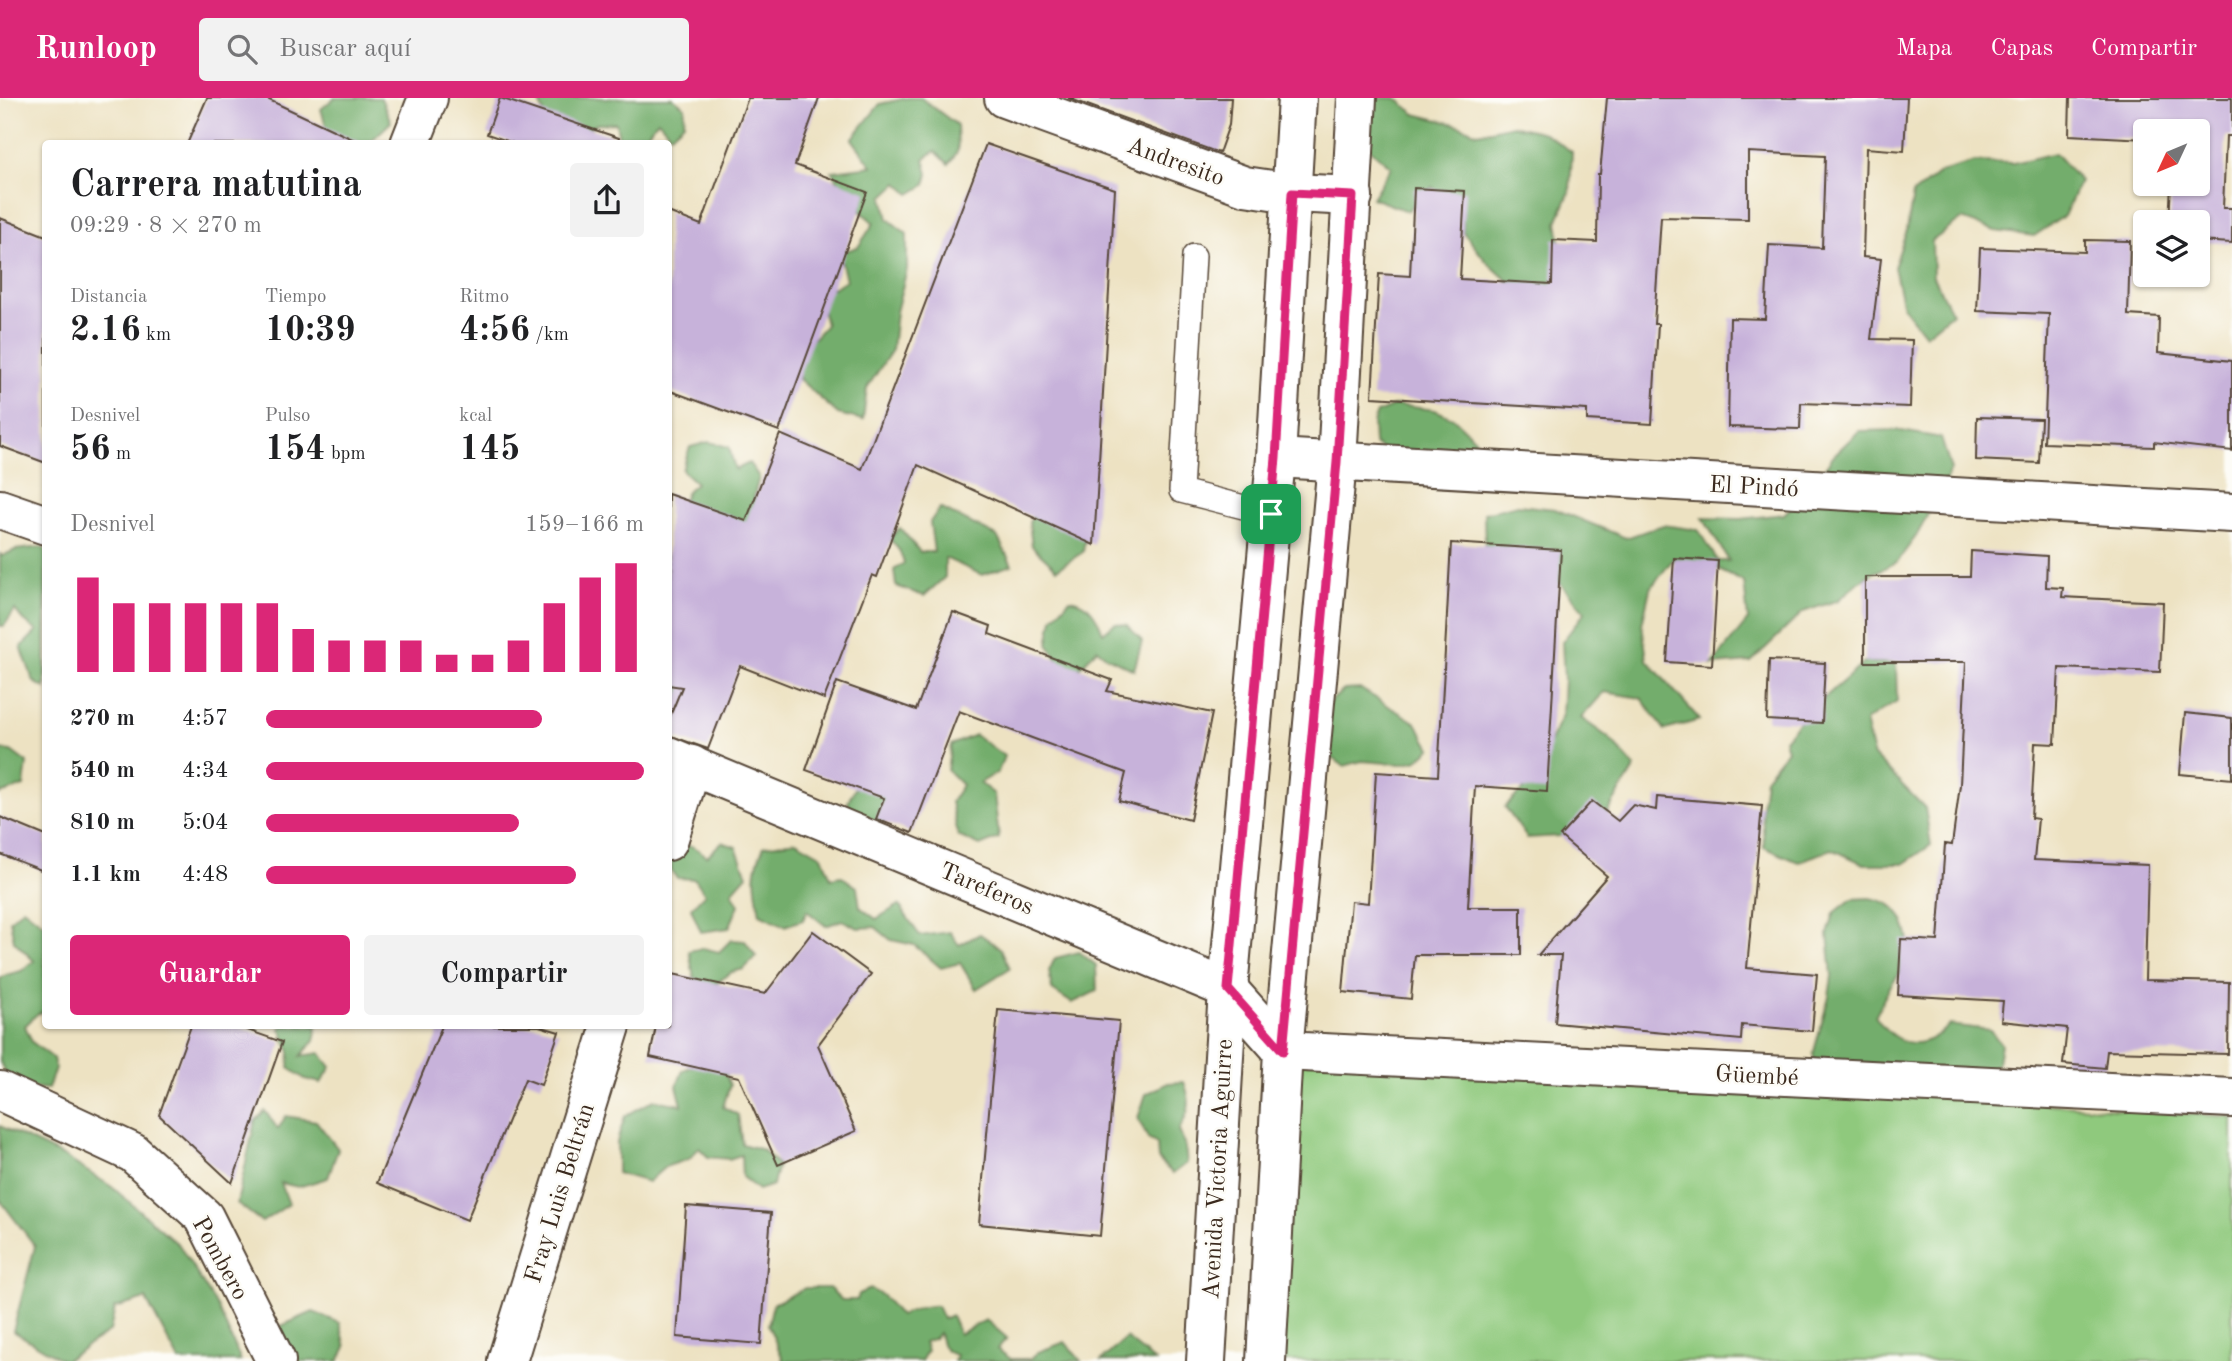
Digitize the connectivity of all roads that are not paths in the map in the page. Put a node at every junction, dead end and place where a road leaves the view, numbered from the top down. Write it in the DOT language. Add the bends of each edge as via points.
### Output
graph roads {
  1 [pos="428,98"];
  2 [pos="1004,98"];
  3 [pos="1297,98"];
  4 [pos="1357,98"];
  5 [pos="412,140"];
  6 [pos="1292,193"];
  7 [pos="1353,196"];
  8 [pos="1194,256"];
  9 [pos="1276,458"];
  10 [pos="1337,462"];
  11 [pos="0,509"];
  12 [pos="2232,513"];
  13 [pos="1271,514"];
  14 [pos="42,524"];
  15 [pos="680,761"];
  16 [pos="672,814"];
  17 [pos="1228,989"];
  18 [pos="610,1029"];
  19 [pos="1283,1051"];
  20 [pos="0,1091"];
  21 [pos="2232,1098"];
  22 [pos="276,1361"];
  23 [pos="507,1361"];
  24 [pos="1206,1361"];
  25 [pos="1266,1361"];
  1 -- 5 [label="street"];
  2 -- 6 [label="street, Andresito" via="1245,186"];
  3 -- 6 [label="street, Avenida Victoria Aguirre"];
  4 -- 7 [label="street"];
  6 -- 7 [label="street, Andresito"];
  6 -- 9 [label="street, Avenida Victoria Aguirre"];
  7 -- 10 [label="street"];
  8 -- 13 [label="lane" via="1181,491"];
  9 -- 10 [label="street, El Pindó"];
  9 -- 13 [label="street, Avenida Victoria Aguirre"];
  10 -- 12 [label="street, El Pindó"];
  10 -- 19 [label="street"];
  11 -- 14 [label="street"];
  13 -- 17 [label="street, Avenida Victoria Aguirre"];
  15 -- 16 [label="street"];
  15 -- 17 [label="street, Tareferos"];
  17 -- 19 [label="street, Tareferos"];
  17 -- 24 [label="street, Avenida Victoria Aguirre"];
  18 -- 23 [label="street, Fray Luis Beltrán"];
  19 -- 21 [label="street, Güembé"];
  19 -- 25 [label="street"];
  20 -- 22 [label="street, Pombero" via="133,1153 204,1217"];
}
